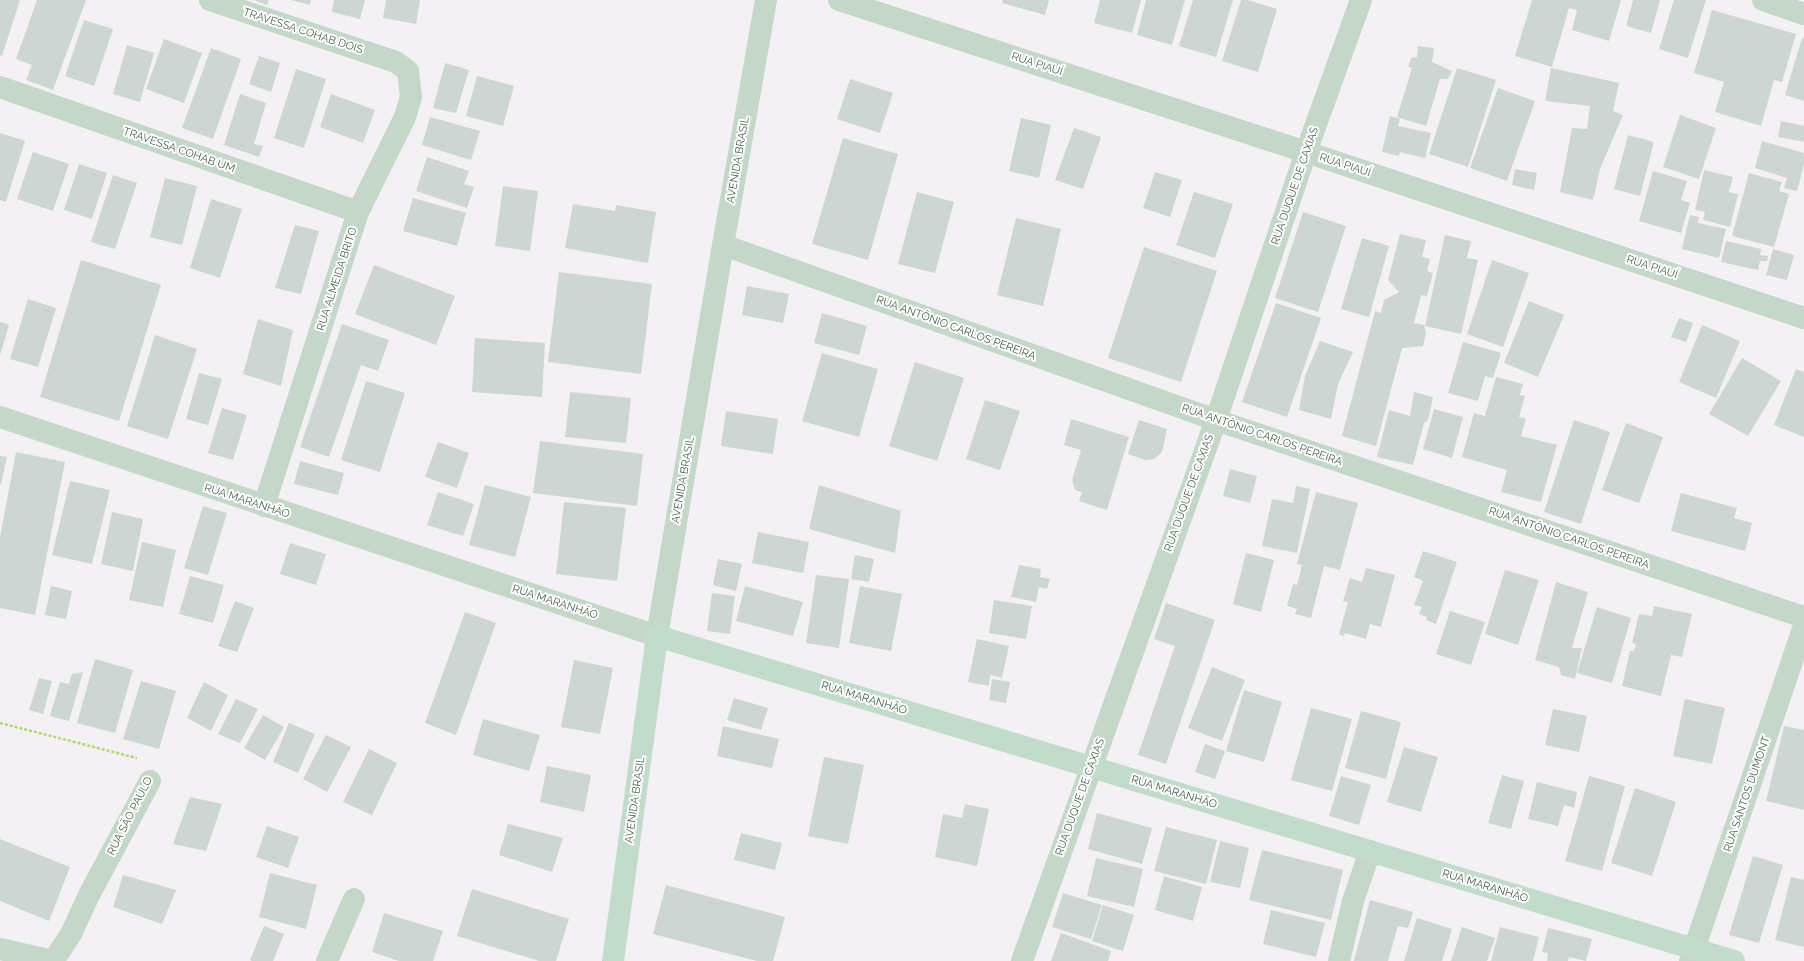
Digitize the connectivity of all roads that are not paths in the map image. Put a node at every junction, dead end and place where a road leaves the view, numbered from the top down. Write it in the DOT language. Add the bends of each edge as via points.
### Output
graph roads {
  1 [pos="210,0"];
  2 [pos="766,0"];
  3 [pos="839,0"];
  4 [pos="1361,0"];
  5 [pos="1763,0"];
  6 [pos="1804,14"];
  7 [pos="396,62"];
  8 [pos="0,87"];
  9 [pos="1306,152"];
  10 [pos="358,212"];
  11 [pos="723,245"];
  12 [pos="1804,318"];
  13 [pos="0,417"];
  14 [pos="1216,420"];
  15 [pos="264,506"];
  16 [pos="1804,617"];
  17 [pos="1804,626"];
  18 [pos="657,636"];
  19 [pos="1090,766"];
  20 [pos="150,781"];
  21 [pos="1370,851"];
  22 [pos="354,899"];
  23 [pos="0,949"];
  24 [pos="1692,955"];
  25 [pos="53,961"];
  26 [pos="327,961"];
  27 [pos="613,961"];
  28 [pos="1022,961"];
  29 [pos="1339,961"];
  30 [pos="1734,961"];
  1 -- 7 [label="street, TRAVESSA COHAB DOIS"];
  2 -- 11 [label="street, AVENIDA BRASIL"];
  3 -- 9 [label="street, RUA PIAUÍ"];
  4 -- 9 [label="street, RUA DUQUE DE CAXIAS"];
  5 -- 6 [label="street"];
  7 -- 10 [label="street, RUA ALMEIDA BRITO" via="408,71 411,96 405,117"];
  8 -- 10 [label="street, TRAVESSA COHAB UM"];
  9 -- 12 [label="street, RUA PIAUÍ"];
  9 -- 14 [label="street, RUA DUQUE DE CAXIAS"];
  10 -- 15 [label="street, RUA ALMEIDA BRITO"];
  11 -- 14 [label="street, RUA ANTÔNIO CARLOS PEREIRA"];
  11 -- 18 [label="street, AVENIDA BRASIL"];
  13 -- 15 [label="street, RUA MARANHÃO"];
  14 -- 16 [label="street, RUA ANTÔNIO CARLOS PEREIRA"];
  14 -- 19 [label="street, RUA DUQUE DE CAXIAS"];
  15 -- 18 [label="street, RUA MARANHÃO"];
  17 -- 24 [label="street, RUA SANTOS DUMONT"];
  18 -- 19 [label="street, RUA MARANHÃO"];
  18 -- 27 [label="street, AVENIDA BRASIL"];
  19 -- 21 [label="street, RUA MARANHÃO"];
  19 -- 28 [label="street, RUA DUQUE DE CAXIAS"];
  20 -- 25 [label="street, RUA SÃO PAULO" via="88,895 71,934"];
  21 -- 24 [label="street, RUA MARANHÃO"];
  21 -- 29 [label="street" via="1353,901"];
  22 -- 26 [label="street"];
  23 -- 25 [label="street"];
  24 -- 30 [label="street, RUA MARANHÃO"];
}
